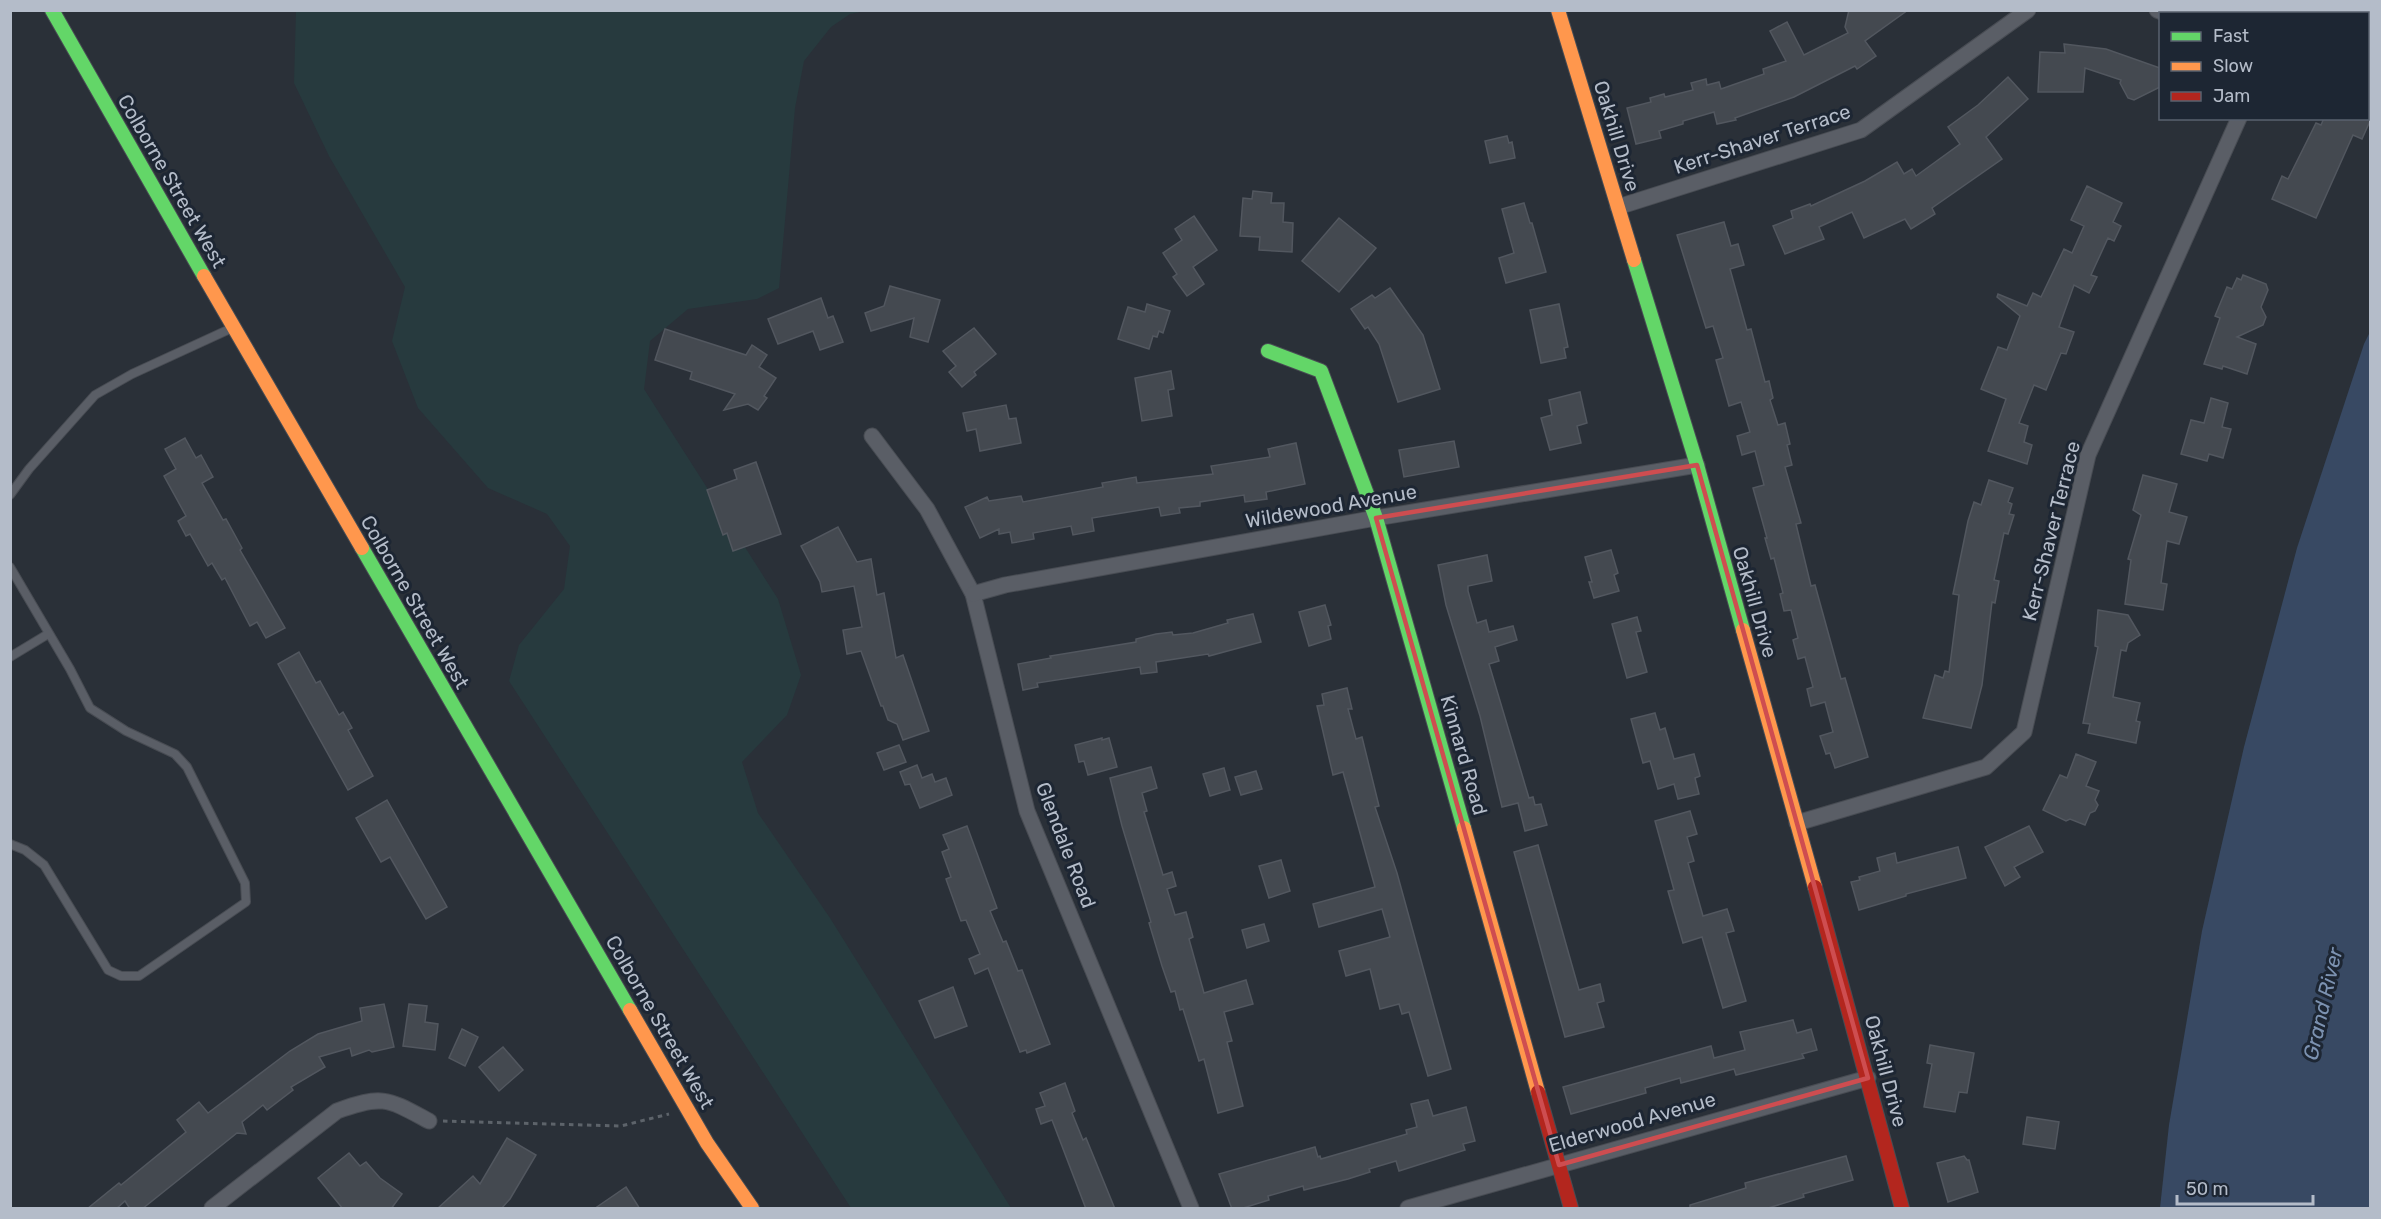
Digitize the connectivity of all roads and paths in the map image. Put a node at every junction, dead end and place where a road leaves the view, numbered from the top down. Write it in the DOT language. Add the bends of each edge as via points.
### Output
graph roads {
  1 [pos="52,10"];
  2 [pos="1558,10"];
  3 [pos="2028,10"];
  4 [pos="2238,120"];
  5 [pos="1618,207"];
  6 [pos="233,327"];
  7 [pos="1268,351"];
  8 [pos="872,436"];
  9 [pos="1697,465"];
  10 [pos="10,495"];
  11 [pos="1377,518"];
  12 [pos="10,567"];
  13 [pos="973,594"];
  14 [pos="48,634"];
  15 [pos="10,657"];
  16 [pos="1797,822"];
  17 [pos="10,844"];
  18 [pos="1868,1078"];
  19 [pos="688,1109"];
  20 [pos="429,1121"];
  21 [pos="1560,1165"];
  22 [pos="212,1209"];
  23 [pos="752,1209"];
  24 [pos="1191,1209"];
  25 [pos="1408,1209"];
  26 [pos="1571,1209"];
  27 [pos="1902,1209"];
  1 -- 6 [label="street, Colborne Street West"];
  2 -- 5 [label="street, Oakhill Drive"];
  3 -- 5 [label="street, Kerr-Shaver Terrace" via="1861,130"];
  4 -- 16 [label="street, Kerr-Shaver Terrace" via="2088,455 2024,732 1986,767"];
  5 -- 9 [label="street, Oakhill Drive"];
  6 -- 10 [label="lane" via="95,395"];
  6 -- 19 [label="street, Colborne Street West"];
  7 -- 11 [label="street, Kinnard Road" via="1322,371"];
  8 -- 13 [label="street, Glendale Road" via="927,509"];
  9 -- 11 [label="street, Wildewood Avenue"];
  9 -- 16 [label="street, Oakhill Drive"];
  11 -- 13 [label="street, Wildewood Avenue"];
  11 -- 21 [label="street, Kinnard Road"];
  12 -- 14 [label="lane"];
  13 -- 24 [label="street, Glendale Road" via="1027,811"];
  14 -- 15 [label="lane"];
  14 -- 17 [label="lane" via="90,708 175,754 187,767 245,883 246,902 139,976 121,976 108,970 44,865"];
  16 -- 18 [label="street, Oakhill Drive"];
  18 -- 21 [label="street, Elderwood Avenue"];
  18 -- 27 [label="street, Oakhill Drive"];
  19 -- 20 [label="path" via="621,1126"];
  19 -- 23 [label="street, Colborne Street West"];
  20 -- 22 [label="street" via="394,1102 380,1100 337,1111"];
  21 -- 25 [label="street, Elderwood Avenue"];
  21 -- 26 [label="street, Kinnard Road"];
}
